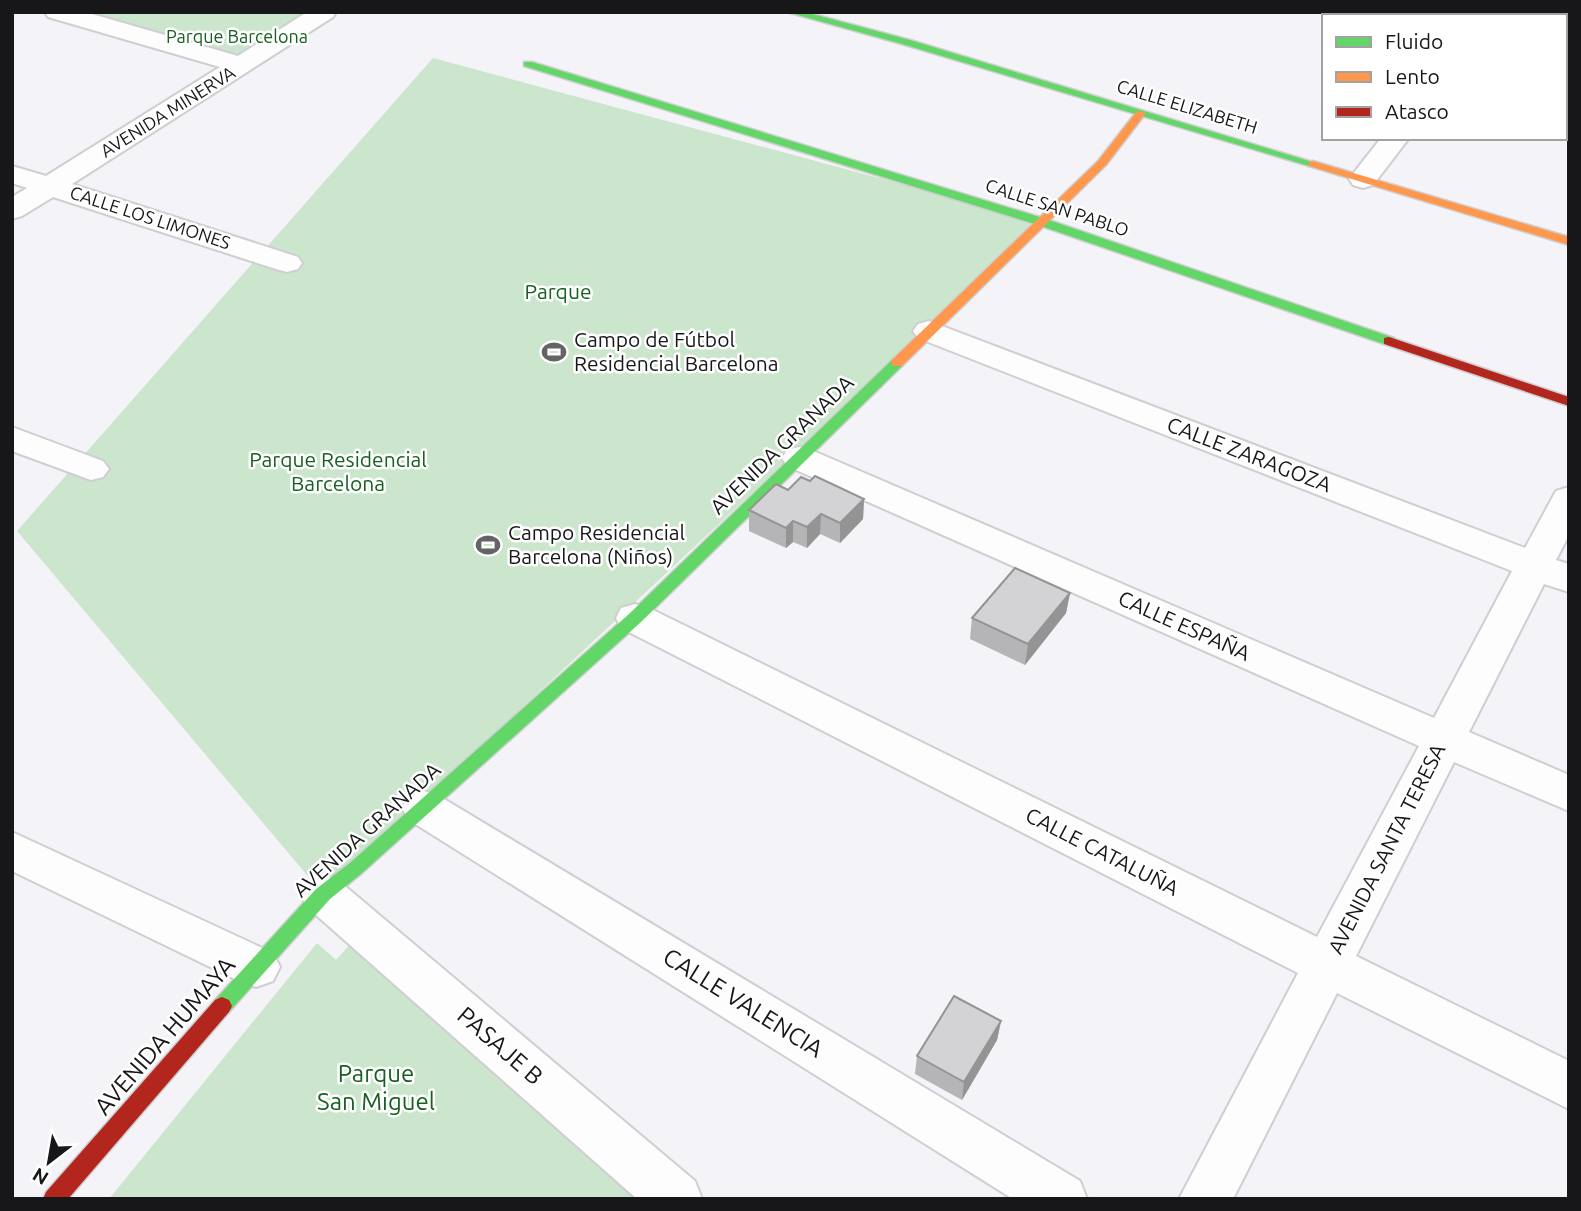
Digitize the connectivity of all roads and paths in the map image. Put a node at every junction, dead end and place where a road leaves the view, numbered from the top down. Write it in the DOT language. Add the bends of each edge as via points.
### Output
graph roads {
  1 [pos="57,12"];
  2 [pos="324,12"];
  3 [pos="792,12"];
  4 [pos="242,65"];
  5 [pos="527,65"];
  6 [pos="1141,113"];
  7 [pos="1393,140"];
  8 [pos="12,174"];
  9 [pos="1363,179"];
  10 [pos="50,186"];
  11 [pos="12,210"];
  12 [pos="1042,222"];
  13 [pos="1569,241"];
  14 [pos="287,262"];
  15 [pos="929,331"];
  16 [pos="1569,402"];
  17 [pos="12,438"];
  18 [pos="799,458"];
  19 [pos="91,469"];
  20 [pos="1569,499"];
  21 [pos="1552,572"];
  22 [pos="635,618"];
  23 [pos="1443,740"];
  24 [pos="1569,794"];
  25 [pos="424,808"];
  26 [pos="12,850"];
  27 [pos="323,894"];
  28 [pos="1326,965"];
  29 [pos="256,967"];
  30 [pos="1569,1086"];
  31 [pos="54,1199"];
  32 [pos="676,1199"];
  33 [pos="1061,1199"];
  34 [pos="1205,1199"];
  1 -- 4 [label="street"];
  2 -- 4 [label="street, AVENIDA MINERVA"];
  3 -- 6 [label="street, CALLE ELIZABETH"];
  4 -- 10 [label="street, AVENIDA MINERVA"];
  5 -- 12 [label="street, CALLE SAN PABLO"];
  6 -- 9 [label="street, CALLE ELIZABETH"];
  6 -- 12 [label="street, AVENIDA GRANADA" via="1102,163"];
  7 -- 9 [label="street"];
  8 -- 10 [label="street, CALLE LOS LIMONES"];
  9 -- 13 [label="street, CALLE ELIZABETH"];
  10 -- 11 [label="street, AVENIDA MINERVA"];
  10 -- 14 [label="street, CALLE LOS LIMONES"];
  12 -- 15 [label="street, AVENIDA GRANADA"];
  12 -- 16 [label="street, CALLE SAN PABLO"];
  15 -- 18 [label="street, AVENIDA GRANADA"];
  15 -- 21 [label="street, CALLE ZARAGOZA"];
  17 -- 19 [label="street"];
  18 -- 22 [label="street, AVENIDA GRANADA"];
  18 -- 23 [label="street, CALLE ESPAÑA"];
  20 -- 21 [label="street, AVENIDA SANTA TERESA"];
  21 -- 23 [label="street, AVENIDA SANTA TERESA"];
  22 -- 25 [label="street, AVENIDA GRANADA"];
  22 -- 28 [label="street, CALLE CATALUÑA"];
  23 -- 24 [label="street, CALLE ESPAÑA"];
  23 -- 28 [label="street, AVENIDA SANTA TERESA"];
  25 -- 27 [label="street, AVENIDA GRANADA"];
  25 -- 33 [label="street, CALLE VALENCIA"];
  26 -- 29 [label="street"];
  27 -- 29 [label="street, AVENIDA GRANADA"];
  27 -- 32 [label="street, PASAJE B"];
  28 -- 30 [label="street, CALLE CATALUÑA"];
  28 -- 34 [label="street, AVENIDA SANTA TERESA"];
  29 -- 31 [label="street, AVENIDA HUMAYA"];
}
